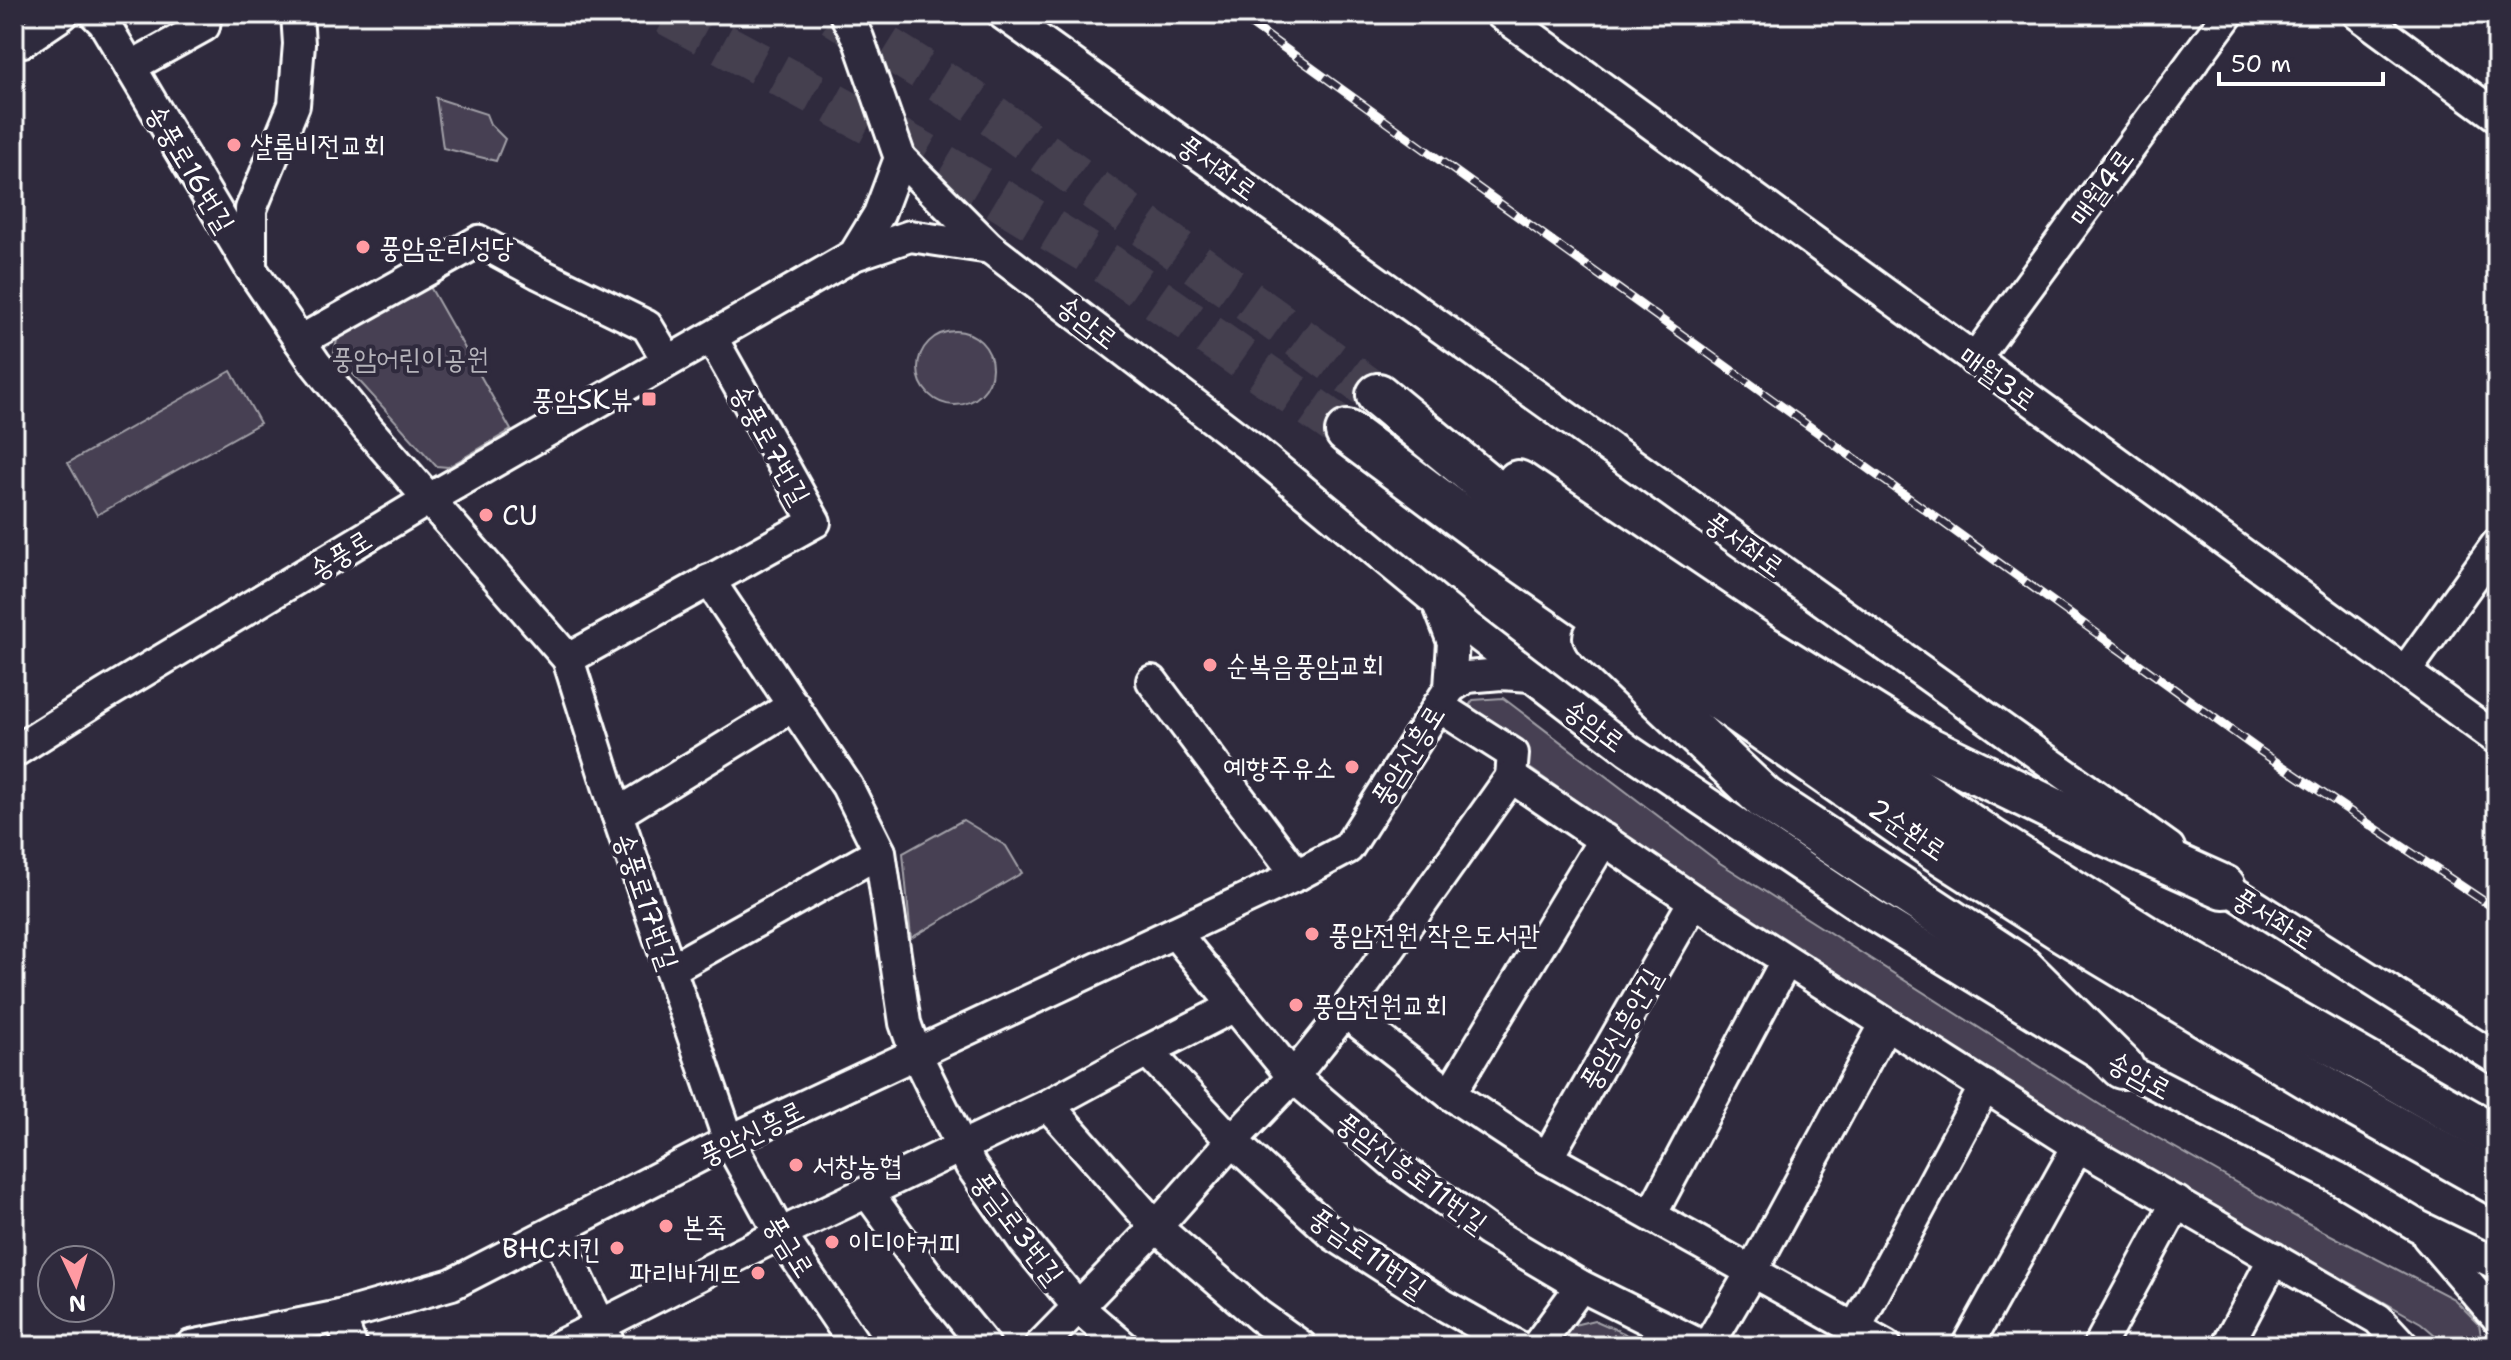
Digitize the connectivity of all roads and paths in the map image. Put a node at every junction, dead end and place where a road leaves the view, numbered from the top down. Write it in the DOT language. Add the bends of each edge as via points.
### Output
graph roads {
  1 [pos="95,14"];
  2 [pos="206,14"];
  3 [pos="297,14"];
  4 [pos="845,14"];
  5 [pos="1003,14"];
  6 [pos="1501,14"];
  7 [pos="2228,14"];
  8 [pos="2358,14"];
  9 [pos="55,16"];
  10 [pos="23,41"];
  11 [pos="130,67"];
  12 [pos="2497,116"];
  13 [pos="900,158"];
  14 [pos="990,248"];
  15 [pos="854,255"];
  16 [pos="251,269"];
  17 [pos="712,338"];
  18 [pos="300,341"];
  19 [pos="1974,360"];
  20 [pos="668,361"];
  21 [pos="1347,432"];
  22 [pos="429,499"];
  23 [pos="1492,540"];
  24 [pos="2497,544"];
  25 [pos="709,580"];
  26 [pos="1438,602"];
  27 [pos="568,659"];
  28 [pos="2405,672"];
  29 [pos="1531,676"];
  30 [pos="1152,681"];
  31 [pos="1444,697"];
  32 [pos="794,705"];
  33 [pos="2497,739"];
  34 [pos="14,752"];
  35 [pos="1511,777"];
  36 [pos="617,814"];
  37 [pos="1604,839"];
  38 [pos="880,852"];
  39 [pos="1297,875"];
  40 [pos="2224,887"];
  41 [pos="1694,901"];
  42 [pos="1175,933"];
  43 [pos="1786,961"];
  44 [pos="671,969"];
  45 [pos="1235,1006"];
  46 [pos="1345,1012"];
  47 [pos="1885,1025"];
  48 [pos="1147,1051"];
  49 [pos="916,1054"];
  50 [pos="2496,1058"];
  51 [pos="2122,1067"];
  52 [pos="1293,1077"];
  53 [pos="1985,1086"];
  54 [pos="1450,1094"];
  55 [pos="1048,1105"];
  56 [pos="2497,1137"];
  57 [pos="729,1141"];
  58 [pos="1232,1141"];
  59 [pos="963,1145"];
  60 [pos="2078,1146"];
  61 [pos="1547,1158"];
  62 [pos="2497,1184"];
  63 [pos="868,1193"];
  64 [pos="2177,1202"];
  65 [pos="1651,1215"];
  66 [pos="2418,1226"];
  67 [pos="1156,1227"];
  68 [pos="556,1231"];
  69 [pos="780,1234"];
  70 [pos="2488,1253"];
  71 [pos="2274,1258"];
  72 [pos="1752,1271"];
  73 [pos="1581,1286"];
  74 [pos="1079,1308"];
  75 [pos="340,1316"];
  76 [pos="2497,1317"];
  77 [pos="1855,1329"];
  78 [pos="605,1336"];
  79 [pos="191,1346"];
  80 [pos="351,1346"];
  81 [pos="559,1346"];
  82 [pos="856,1346"];
  83 [pos="985,1346"];
  84 [pos="1040,1346"];
  85 [pos="1123,1346"];
  86 [pos="1301,1346"];
  87 [pos="1517,1346"];
  88 [pos="1537,1346"];
  89 [pos="1705,1346"];
  90 [pos="1886,1346"];
  91 [pos="1967,1346"];
  92 [pos="2099,1346"];
  93 [pos="2227,1346"];
  94 [pos="2403,1346"];
  1 -- 11 [label="street, 송풍로16번길"];
  2 -- 11 [label="street" via="204,26"];
  3 -- 16 [label="street, 송풍로16번길" via="294,105 251,209"];
  4 -- 13 [label="street, 송암로"];
  5 -- 40 [label="street, 풍서좌로"];
  6 -- 19 [label="street, 매월3로"];
  7 -- 19 [label="street, 매월4로"];
  8 -- 12 [label="street"];
  9 -- 10 [label="street"];
  11 -- 16 [label="street, 송풍로16번길"];
  13 -- 14 [label="street, 송암로"];
  13 -- 15 [label="street, 송풍로" via="879,214"];
  14 -- 15 [label="street" via="910,236"];
  14 -- 26 [label="street, 송암로" via="1254,450"];
  15 -- 17 [label="street, 송풍로"];
  16 -- 18 [label="street, 송풍로16번길"];
  17 -- 20 [label="street, 송풍로"];
  17 -- 25 [label="street, 송풍로7번길" via="815,522"];
  18 -- 20 [label="street" via="479,241 647,326"];
  18 -- 22 [label="street, 송풍로16번길"];
  19 -- 28 [label="street, 매월3로"];
  20 -- 22 [label="street, 송풍로"];
  21 -- 23 [label="highway, 2순환로"];
  22 -- 27 [label="street, 송풍로17번길"];
  22 -- 34 [label="street, 송풍로"];
  23 -- 51 [label="highway" via="1764,798 2022,968"];
  23 -- 62 [label="highway, 2순환로" via="1937,850 2339,1096"];
  24 -- 28 [label="street"];
  25 -- 27 [label="street"];
  25 -- 32 [label="street"];
  26 -- 29 [label="street, 송암로"];
  26 -- 31 [label="street, 풍암신흥로" via="1453,642"];
  27 -- 36 [label="street, 송풍로17번길"];
  28 -- 33 [label="street, 매월3로"];
  29 -- 31 [label="street" via="1467,677"];
  29 -- 51 [label="street, 송암로" via="1628,750 1870,913"];
  30 -- 39 [label="street"];
  31 -- 35 [label="street" via="1513,754"];
  31 -- 39 [label="street, 풍암신흥로" via="1348,848"];
  32 -- 36 [label="street"];
  32 -- 38 [label="street" via="847,786"];
  35 -- 37 [label="street"];
  35 -- 46 [label="street"];
  36 -- 44 [label="street, 송풍로17번길"];
  37 -- 41 [label="street"];
  37 -- 54 [label="street"];
  38 -- 44 [label="street"];
  38 -- 49 [label="street" via="905,1023"];
  39 -- 42 [label="street, 풍암신흥로"];
  40 -- 50 [label="street, 풍서좌로"];
  40 -- 56 [label="highway, 2순환로" via="1923,746 1378,395 1562,547 1991,840 2144,936"];
  41 -- 43 [label="street"];
  41 -- 61 [label="street, 풍암신흥안길"];
  42 -- 45 [label="street, 풍암신흥로11번길"];
  42 -- 49 [label="street, 풍암신흥로"];
  43 -- 47 [label="street"];
  43 -- 65 [label="street"];
  44 -- 57 [label="street, 송풍로17번길"];
  45 -- 48 [label="street, 풍금로3번길"];
  45 -- 52 [label="street, 풍암신흥로11번길"];
  46 -- 52 [label="street"];
  46 -- 54 [label="street"];
  47 -- 53 [label="street"];
  47 -- 72 [label="street"];
  48 -- 55 [label="street, 풍금로3번길"];
  48 -- 58 [label="street"];
  49 -- 57 [label="street, 풍암신흥로"];
  49 -- 59 [label="street"];
  51 -- 66 [label="street, 송암로" via="2336,1177"];
  52 -- 58 [label="street"];
  52 -- 73 [label="street, 풍암신흥로11번길" via="1396,1165 1488,1231"];
  53 -- 60 [label="street"];
  53 -- 77 [label="street"];
  54 -- 61 [label="street"];
  55 -- 59 [label="street, 풍금로3번길"];
  55 -- 67 [label="street"];
  57 -- 68 [label="street, 풍암신흥로"];
  57 -- 69 [label="street, 풍금로"];
  58 -- 67 [label="street"];
  58 -- 87 [label="street, 풍금로11번길" via="1334,1235"];
  59 -- 63 [label="street, 풍금로3번길"];
  59 -- 74 [label="street, 풍금로3번길" via="971,1166 1014,1227"];
  60 -- 64 [label="street"];
  60 -- 91 [label="street"];
  61 -- 65 [label="street"];
  63 -- 69 [label="street, 풍금로3번길"];
  63 -- 83 [label="street"];
  64 -- 71 [label="street"];
  64 -- 92 [label="street"];
  65 -- 72 [label="street"];
  66 -- 70 [label="street, 송암로"];
  66 -- 76 [label="street"];
  67 -- 74 [label="street"];
  67 -- 86 [label="street"];
  68 -- 75 [label="street, 풍암신흥로" via="441,1288"];
  68 -- 78 [label="street"];
  69 -- 78 [label="street, 풍금로3번길"];
  69 -- 82 [label="street, 풍금로"];
  71 -- 93 [label="street"];
  71 -- 94 [label="street" via="2378,1319"];
  72 -- 77 [label="street"];
  72 -- 89 [label="street"];
  73 -- 88 [label="street"];
  73 -- 89 [label="street, 풍암신흥로11번길"];
  74 -- 84 [label="street"];
  74 -- 85 [label="street"];
  75 -- 79 [label="street, 풍암신흥로"];
  75 -- 80 [label="street"];
  77 -- 90 [label="street"];
  78 -- 81 [label="street, 풍금로3번길"];
}
